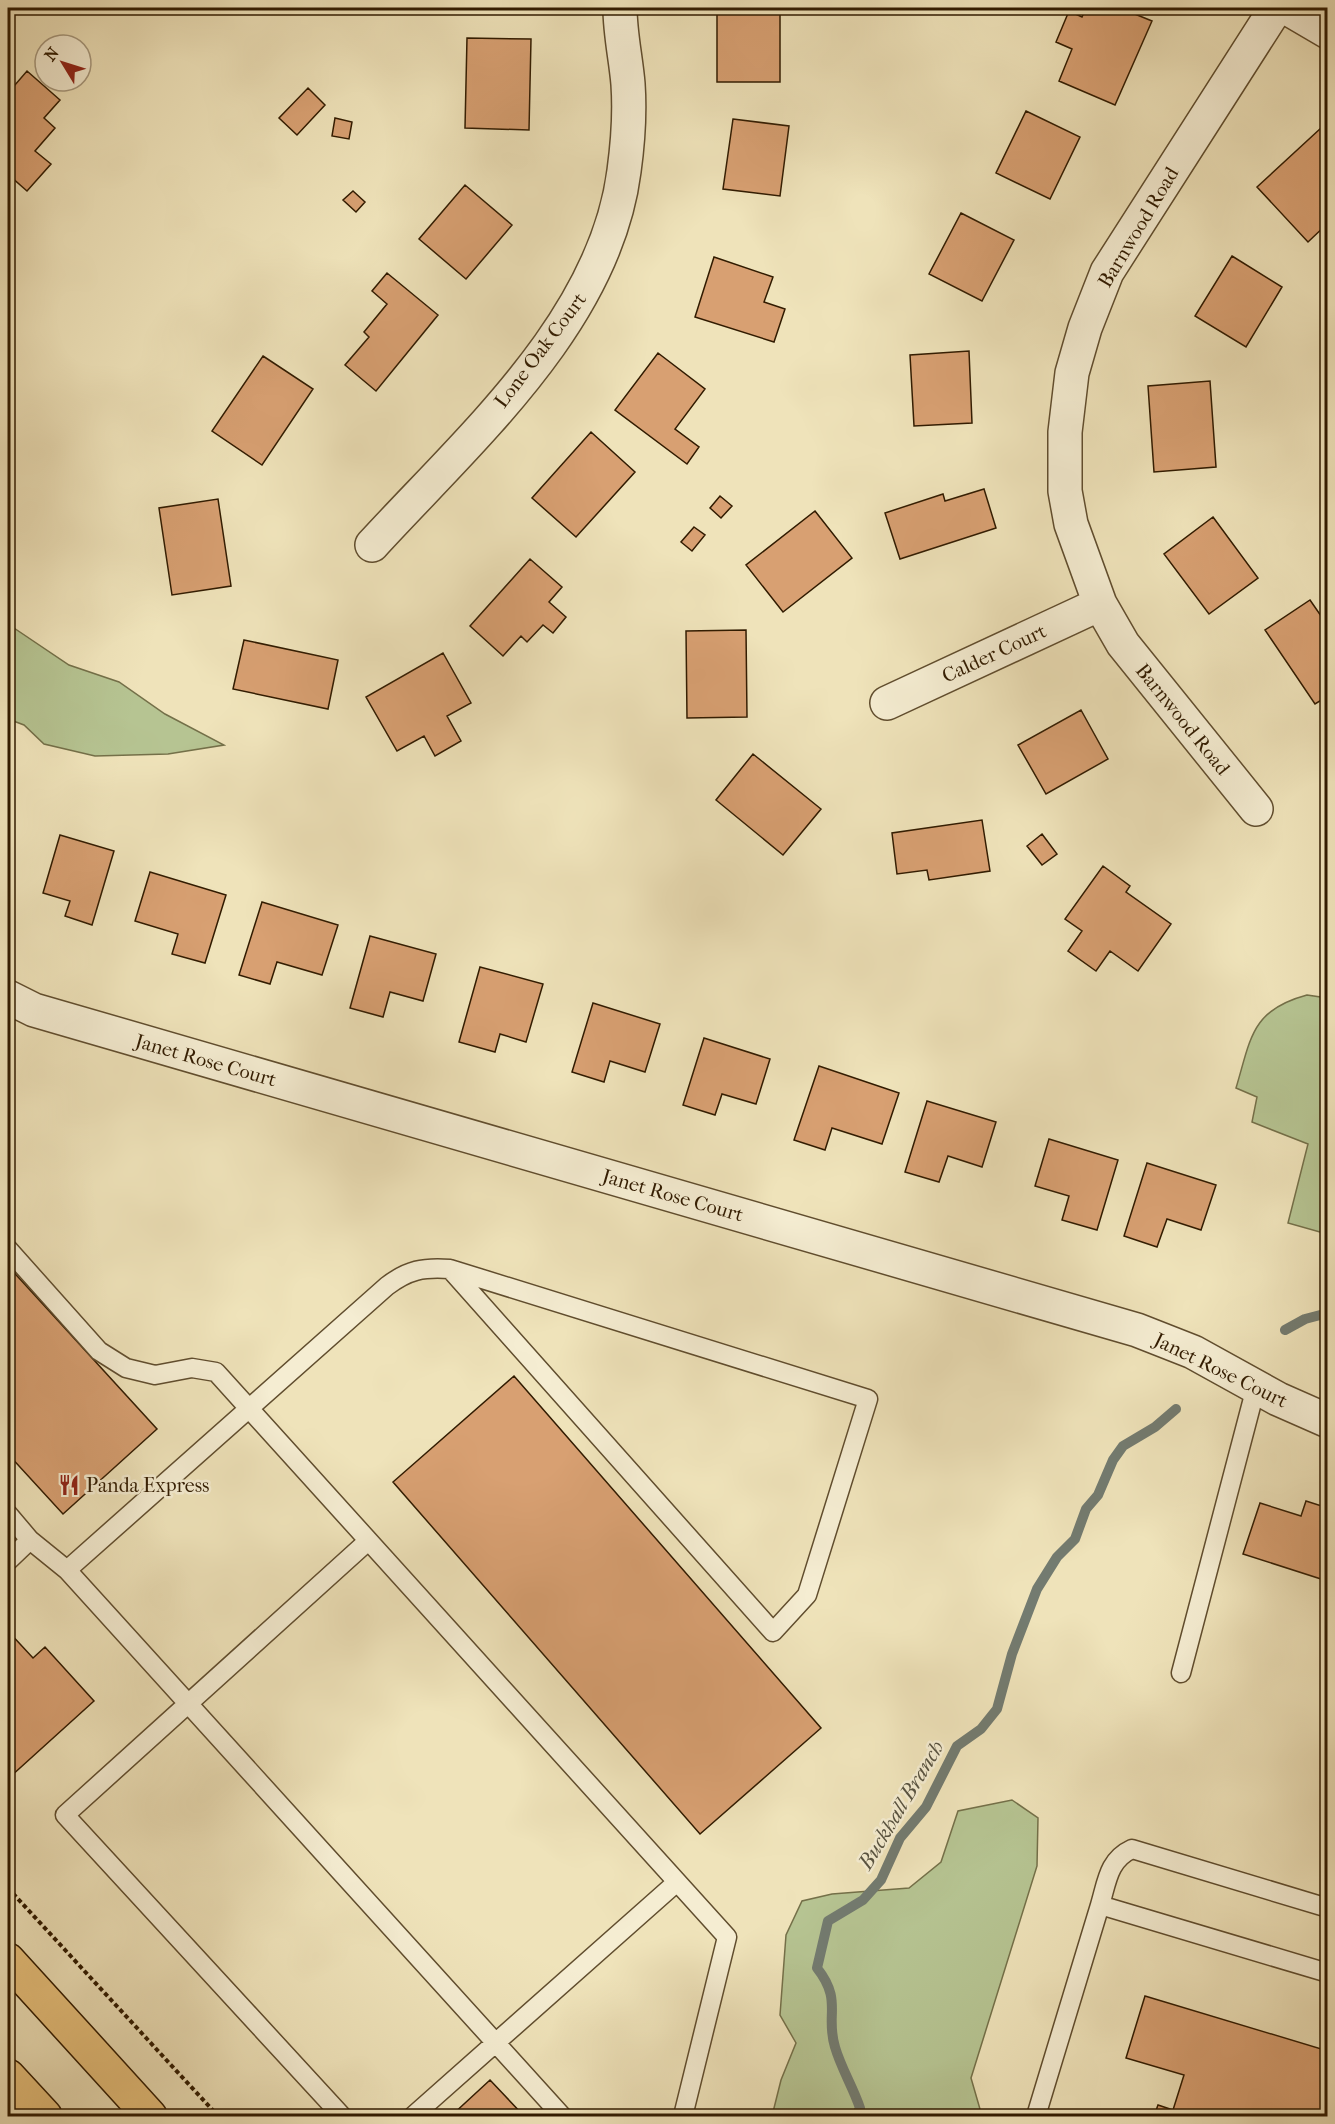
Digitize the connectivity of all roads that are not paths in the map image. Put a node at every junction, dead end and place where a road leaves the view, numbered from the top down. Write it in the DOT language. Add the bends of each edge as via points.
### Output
graph roads {
  1 [pos="620,8"];
  2 [pos="1276,8"];
  3 [pos="1287,8"];
  4 [pos="1328,32"];
  5 [pos="372,545"];
  6 [pos="1100,604"];
  7 [pos="887,703"];
  8 [pos="1256,809"];
  9 [pos="8,997"];
  10 [pos="8,1249"];
  11 [pos="450,1269"];
  12 [pos="1256,1387"];
  13 [pos="248,1409"];
  14 [pos="1328,1421"];
  15 [pos="8,1514"];
  16 [pos="30,1540"];
  17 [pos="368,1541"];
  18 [pos="8,1561"];
  19 [pos="67,1570"];
  20 [pos="1181,1673"];
  21 [pos="188,1704"];
  22 [pos="677,1882"];
  23 [pos="1100,1905"];
  24 [pos="1328,1908"];
  25 [pos="8,1960"];
  26 [pos="1328,1972"];
  27 [pos="496,2043"];
  28 [pos="8,2076"];
  29 [pos="45,2116"];
  30 [pos="150,2116"];
  31 [pos="342,2116"];
  32 [pos="412,2116"];
  33 [pos="562,2116"];
  34 [pos="683,2116"];
  35 [pos="1036,2116"];
  1 -- 5 [label="street, Lone Oak Court" via="629,117 624,172 615,216 591,280 570,316 513,391"];
  2 -- 6 [label="street, Barnwood Road" via="1107,272 1084,328 1072,373 1065,432 1065,491 1071,524"];
  3 -- 4 [label="street"];
  6 -- 7 [label="street, Calder Court"];
  6 -- 8 [label="street, Barnwood Road" via="1123,644"];
  9 -- 12 [label="street, Janet Rose Court" via="34,1010 1137,1330 1193,1352"];
  10 -- 13 [label="lane" via="99,1351 126,1368 155,1375 192,1368 216,1372"];
  11 -- 11 [label="lane" via="868,1399 807,1595 773,1632"];
  11 -- 13 [label="lane" via="425,1267 399,1276"];
  12 -- 14 [label="street, Janet Rose Court"];
  12 -- 20 [label="lane"];
  13 -- 17 [label="lane"];
  13 -- 19 [label="lane"];
  15 -- 16 [label="lane"];
  16 -- 18 [label="lane"];
  16 -- 19 [label="lane"];
  17 -- 21 [label="lane"];
  17 -- 22 [label="lane"];
  19 -- 21 [label="lane"];
  21 -- 27 [label="lane"];
  21 -- 31 [label="lane" via="65,1815"];
  22 -- 27 [label="lane"];
  22 -- 34 [label="lane" via="728,1937"];
  23 -- 24 [label="lane" via="1111,1866 1132,1849"];
  23 -- 26 [label="lane"];
  23 -- 35 [label="lane"];
  25 -- 30 [label="highway"];
  27 -- 32 [label="lane"];
  27 -- 33 [label="lane"];
  28 -- 29 [label="highway"];
}
